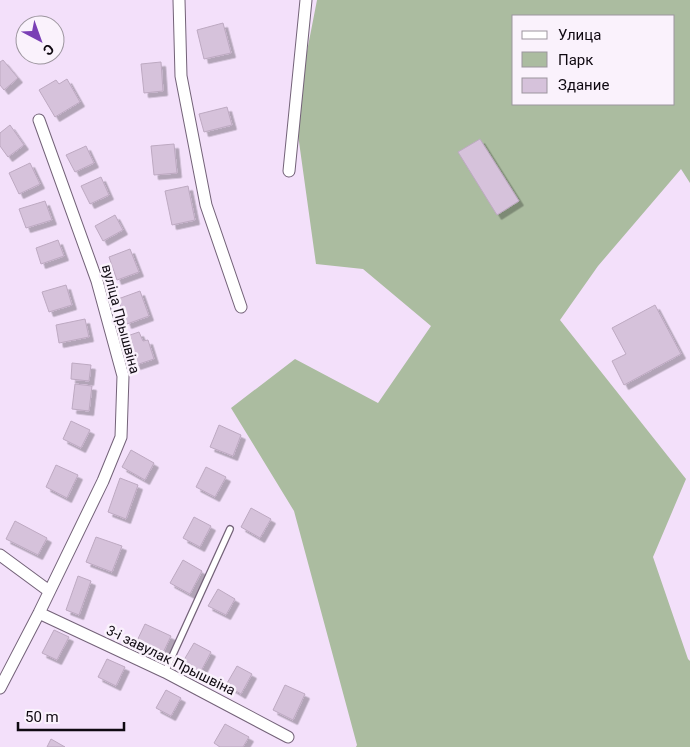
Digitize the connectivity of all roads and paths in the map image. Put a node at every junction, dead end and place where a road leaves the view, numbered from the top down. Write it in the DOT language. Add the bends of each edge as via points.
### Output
graph roads {
  1 [pos="178,0"];
  2 [pos="306,0"];
  3 [pos="39,120"];
  4 [pos="289,171"];
  5 [pos="241,307"];
  6 [pos="230,528"];
  7 [pos="0,555"];
  8 [pos="49,591"];
  9 [pos="38,614"];
  10 [pos="5,664"];
  11 [pos="165,672"];
  12 [pos="0,688"];
  13 [pos="288,736"];
  1 -- 5 [label="street" via="182,76 206,205"];
  2 -- 4 [label="street"];
  3 -- 8 [label="street, вуліца Прышвіна" via="97,281 123,376 121,437"];
  6 -- 11 [label="lane"];
  7 -- 8 [label="street"];
  8 -- 9 [label="street, вуліца Прышвіна"];
  9 -- 10 [label="street, вуліца Прышвіна"];
  9 -- 11 [label="street, 3-і завулак Прышвіна"];
  10 -- 12 [label="street, вуліца Прышвіна"];
  11 -- 13 [label="street, 3-і завулак Прышвіна"];
}
